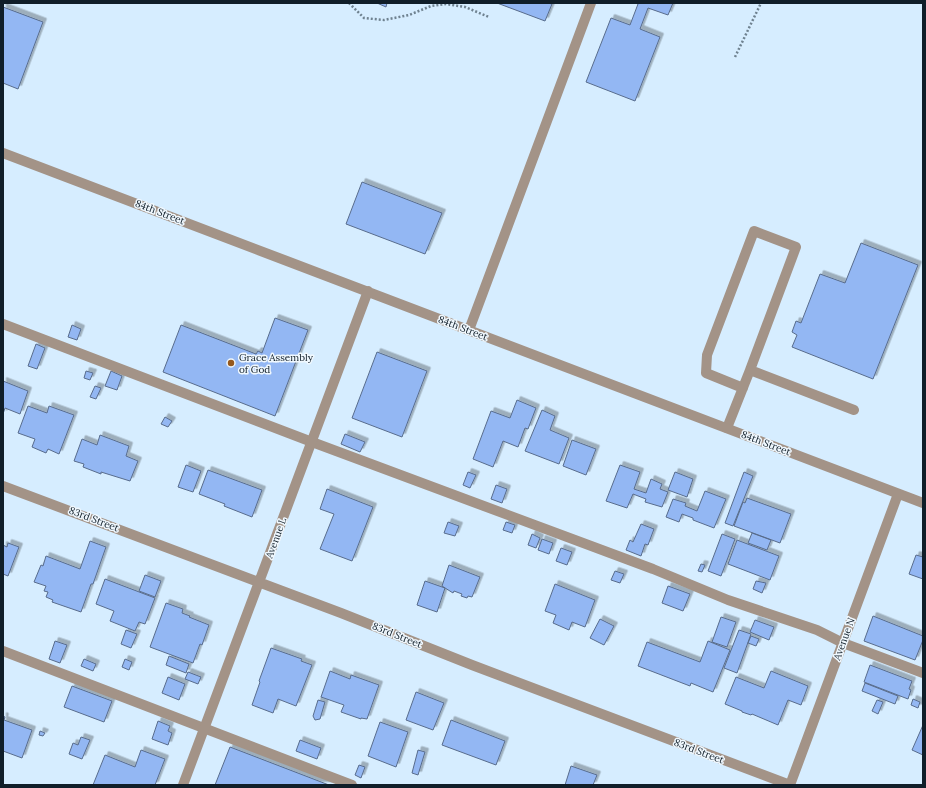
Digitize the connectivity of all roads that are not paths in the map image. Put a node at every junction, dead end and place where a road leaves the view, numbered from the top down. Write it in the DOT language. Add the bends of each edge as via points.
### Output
graph roads {
  1 [pos="591,3"];
  2 [pos="3,152"];
  3 [pos="368,291"];
  4 [pos="3,324"];
  5 [pos="470,330"];
  6 [pos="750,370"];
  7 [pos="743,388"];
  8 [pos="854,410"];
  9 [pos="727,428"];
  10 [pos="312,442"];
  11 [pos="3,486"];
  12 [pos="898,494"];
  13 [pos="923,503"];
  14 [pos="259,582"];
  15 [pos="843,643"];
  16 [pos="3,651"];
  17 [pos="923,673"];
  18 [pos="204,728"];
  19 [pos="183,785"];
  20 [pos="352,785"];
  21 [pos="790,785"];
  1 -- 5 [label="street"];
  2 -- 3 [label="street, 84th Street"];
  3 -- 5 [label="street, 84th Street"];
  3 -- 10 [label="street, Avenue L"];
  4 -- 10 [label="street"];
  5 -- 9 [label="street, 84th Street"];
  6 -- 7 [label="street"];
  6 -- 7 [label="street" via="796,247 754,231 707,355 706,373"];
  6 -- 8 [label="street"];
  7 -- 9 [label="street"];
  9 -- 12 [label="street, 84th Street"];
  10 -- 14 [label="street, Avenue L"];
  10 -- 15 [label="street" via="653,569 728,600 818,630"];
  11 -- 14 [label="street, 83rd Street"];
  12 -- 13 [label="street, 84th Street"];
  12 -- 15 [label="street, Avenue N"];
  14 -- 18 [label="street, Avenue L"];
  14 -- 21 [label="street, 83rd Street"];
  15 -- 17 [label="street"];
  15 -- 21 [label="street, Avenue N"];
  16 -- 18 [label="street"];
  18 -- 19 [label="street, Avenue L"];
  18 -- 20 [label="street"];
}
